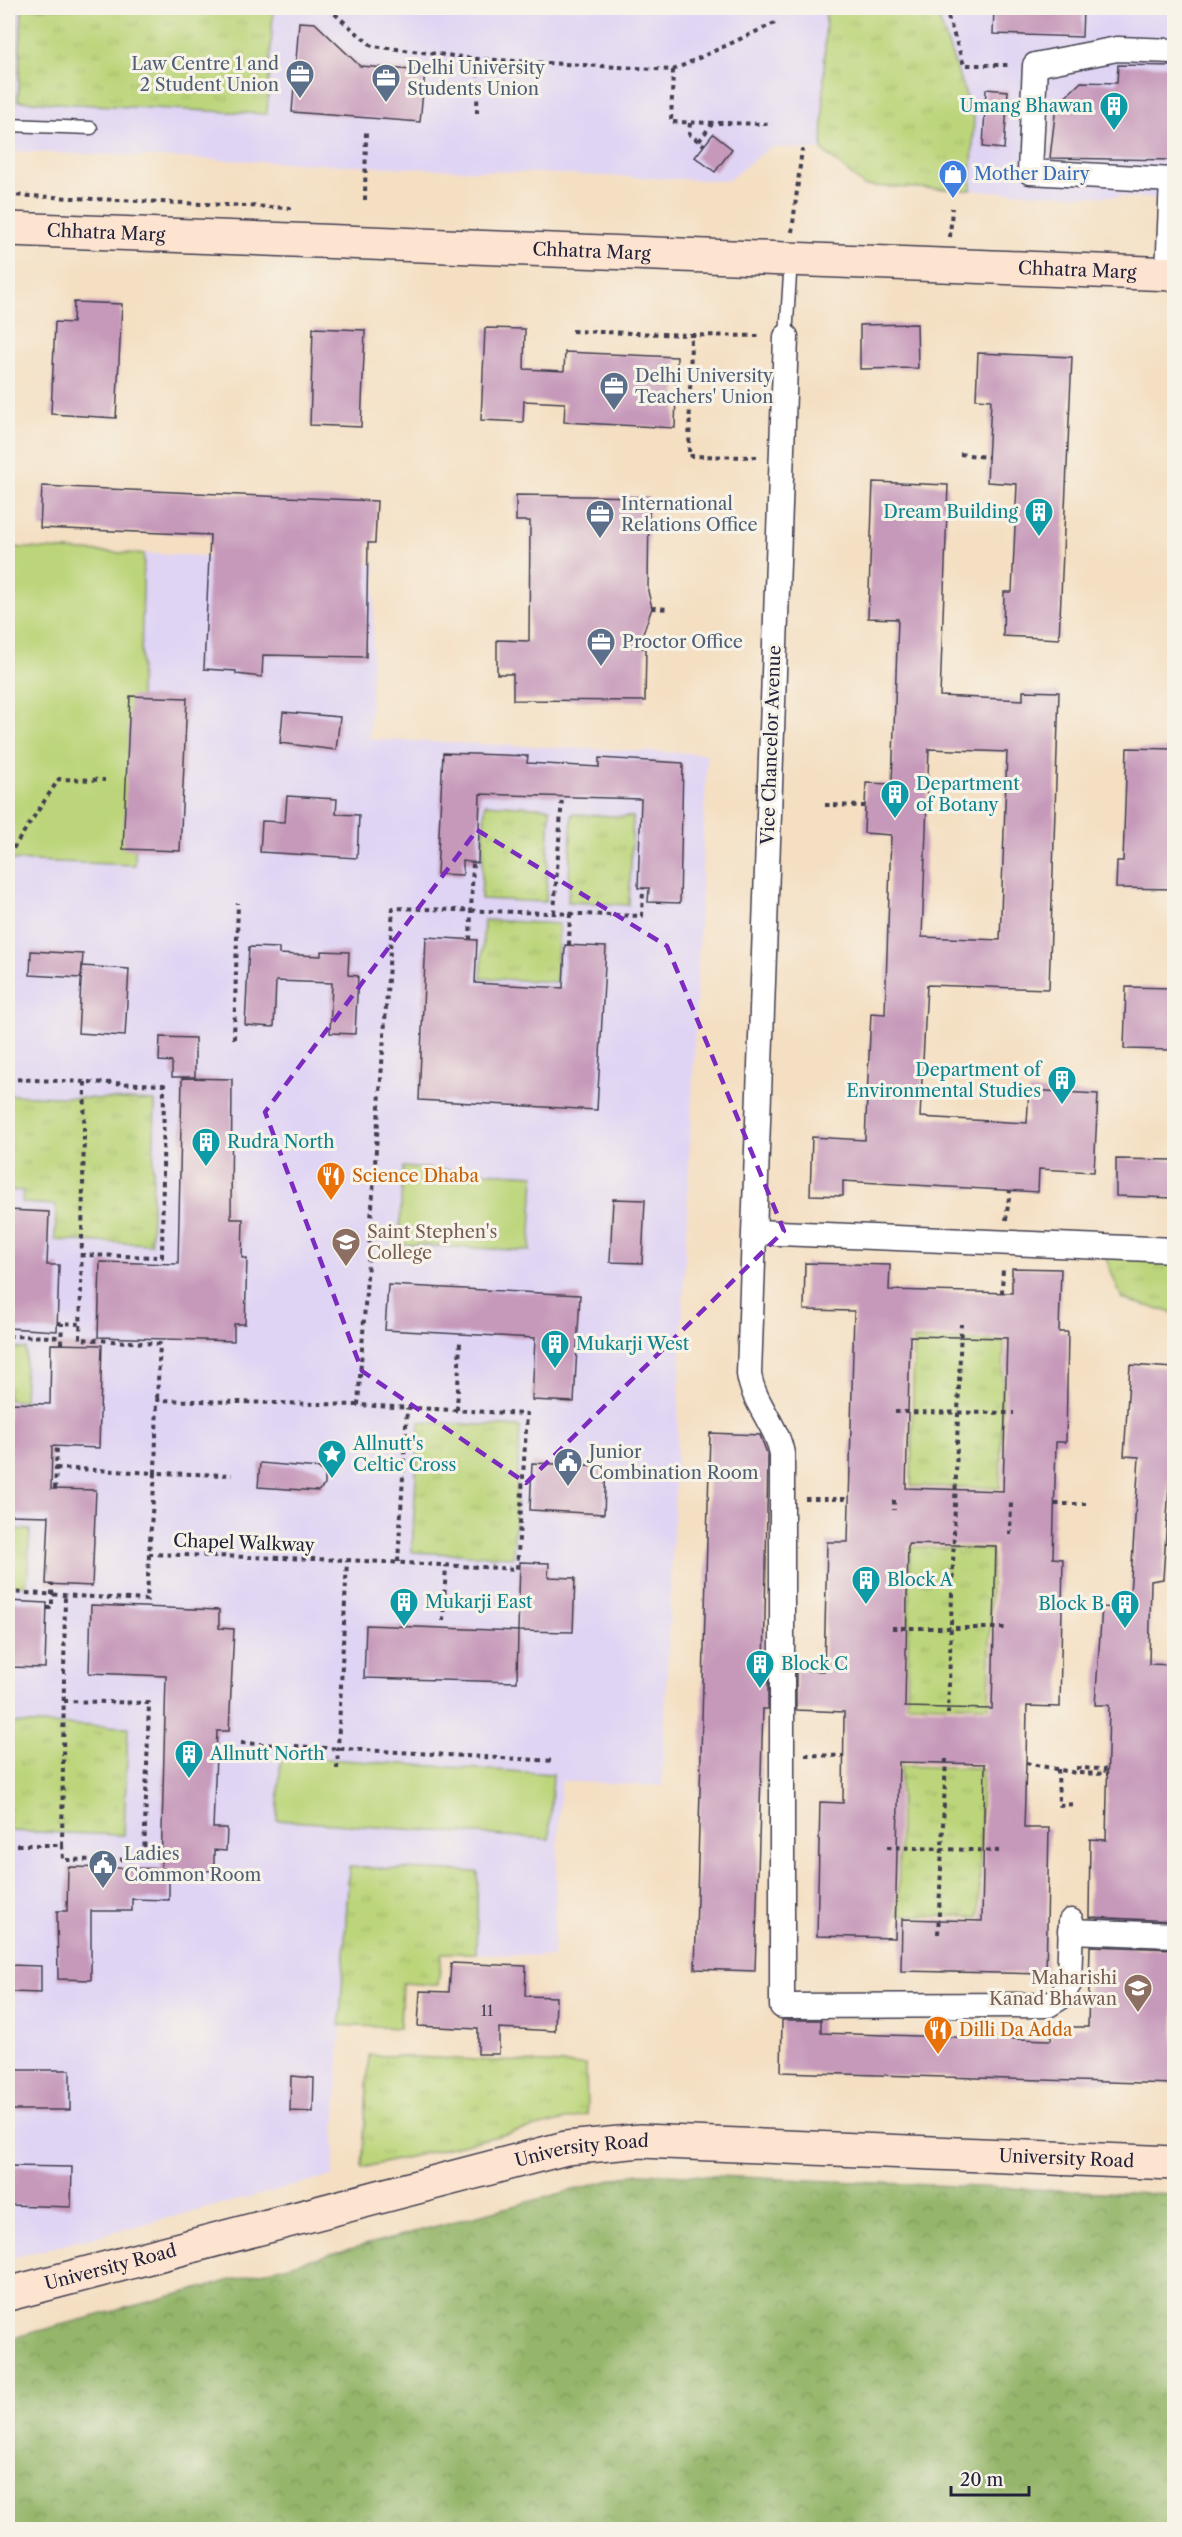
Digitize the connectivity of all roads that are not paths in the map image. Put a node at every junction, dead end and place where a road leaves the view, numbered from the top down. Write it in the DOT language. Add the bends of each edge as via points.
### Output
graph roads {
  1 [pos="1174,51"];
  2 [pos="8,125"];
  3 [pos="91,128"];
  4 [pos="1173,180"];
  5 [pos="8,229"];
  6 [pos="791,258"];
  7 [pos="1171,274"];
  8 [pos="786,337"];
  9 [pos="756,1232"];
  10 [pos="1174,1250"];
  11 [pos="1174,1935"];
  12 [pos="1174,2163"];
  13 [pos="8,2294"];
  1 -- 4 [label="street" via="1117,49 1035,65 1029,172"];
  2 -- 3 [label="lane"];
  4 -- 7 [label="street"];
  5 -- 6 [label="street, Chhatra Marg"];
  6 -- 7 [label="street, Chhatra Marg"];
  6 -- 8 [label="lane, Vice Chancelor Avenue"];
  8 -- 9 [label="street, Vice Chancelor Avenue"];
  9 -- 10 [label="street"];
  9 -- 11 [label="street, Vice Chancelor Avenue" via="749,1374 780,1445 782,1499 782,2006 1048,2006 1061,1997 1069,1984 1070,1926"];
  12 -- 13 [label="street, University Road" via="641,2141 566,2148"];
}
